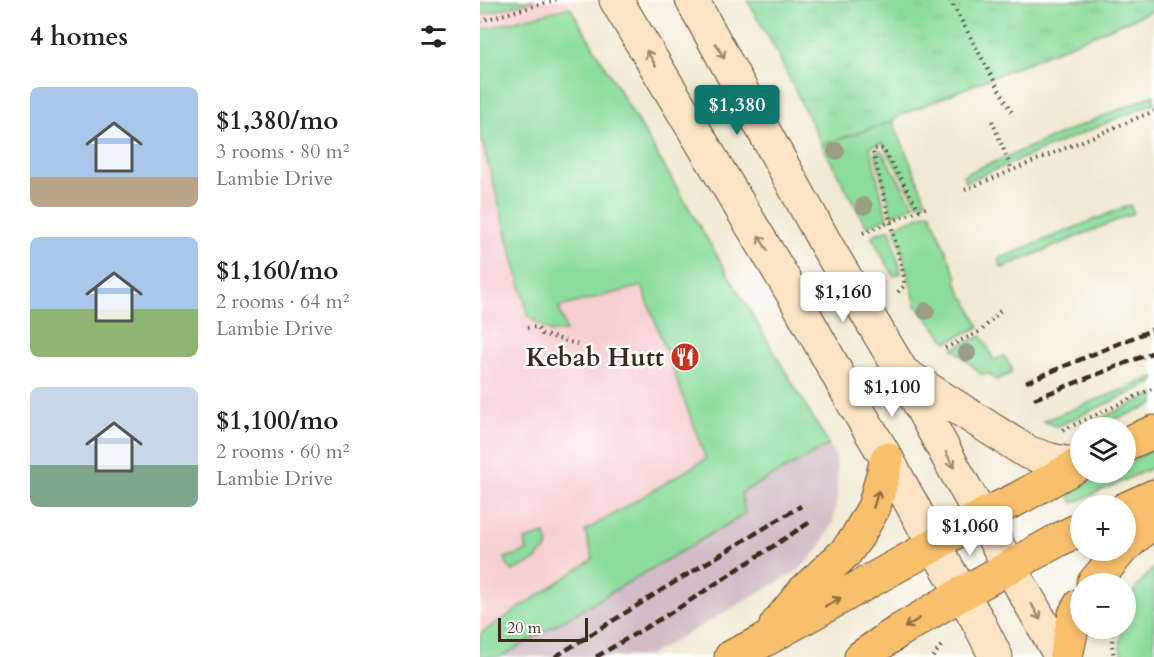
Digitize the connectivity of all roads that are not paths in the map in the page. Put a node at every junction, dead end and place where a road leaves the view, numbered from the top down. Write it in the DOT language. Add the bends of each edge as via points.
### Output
graph roads {
  1 [pos="616,0"];
  2 [pos="692,0"];
  3 [pos="902,372"];
  4 [pos="1154,432"];
  5 [pos="1136,439"];
  6 [pos="887,459"];
  7 [pos="1070,463"];
  8 [pos="1070,470"];
  9 [pos="1154,496"];
  10 [pos="1136,504"];
  11 [pos="982,516"];
  12 [pos="1154,520"];
  13 [pos="1070,534"];
  14 [pos="1136,536"];
  15 [pos="934,545"];
  16 [pos="1111,561"];
  17 [pos="1010,567"];
  18 [pos="1102,573"];
  19 [pos="961,594"];
  20 [pos="1070,638"];
  21 [pos="763,641"];
  22 [pos="868,656"];
  23 [pos="731,657"];
  24 [pos="996,657"];
  25 [pos="1061,657"];
  26 [pos="1066,657"];
  6 -- 1 [label="main road, one-way"];
  2 -- 3 [label="main road, one-way" via="828,248"];
  3 -- 7 [label="main road" via="1027,452"];
  3 -- 11 [label="main road, one-way"];
  4 -- 5 [label="main road"];
  6 -- 15 [label="main road"];
  21 -- 6 [label="main road, one-way" via="804,591 857,537 874,507"];
  8 -- 11 [label="main road"];
  9 -- 10 [label="main road"];
  11 -- 15 [label="main road"];
  11 -- 17 [label="main road"];
  12 -- 14 [label="main road"];
  13 -- 17 [label="main road"];
  15 -- 19 [label="main road"];
  21 -- 15 [label="main road, one-way"];
  16 -- 18 [label="main road"];
  17 -- 19 [label="main road"];
  17 -- 25 [label="main road, one-way"];
  19 -- 22 [label="main road, one-way" via="907,626"];
  19 -- 24 [label="main road"];
  20 -- 26 [label="main road"];
  21 -- 23 [label="main road"];
}
